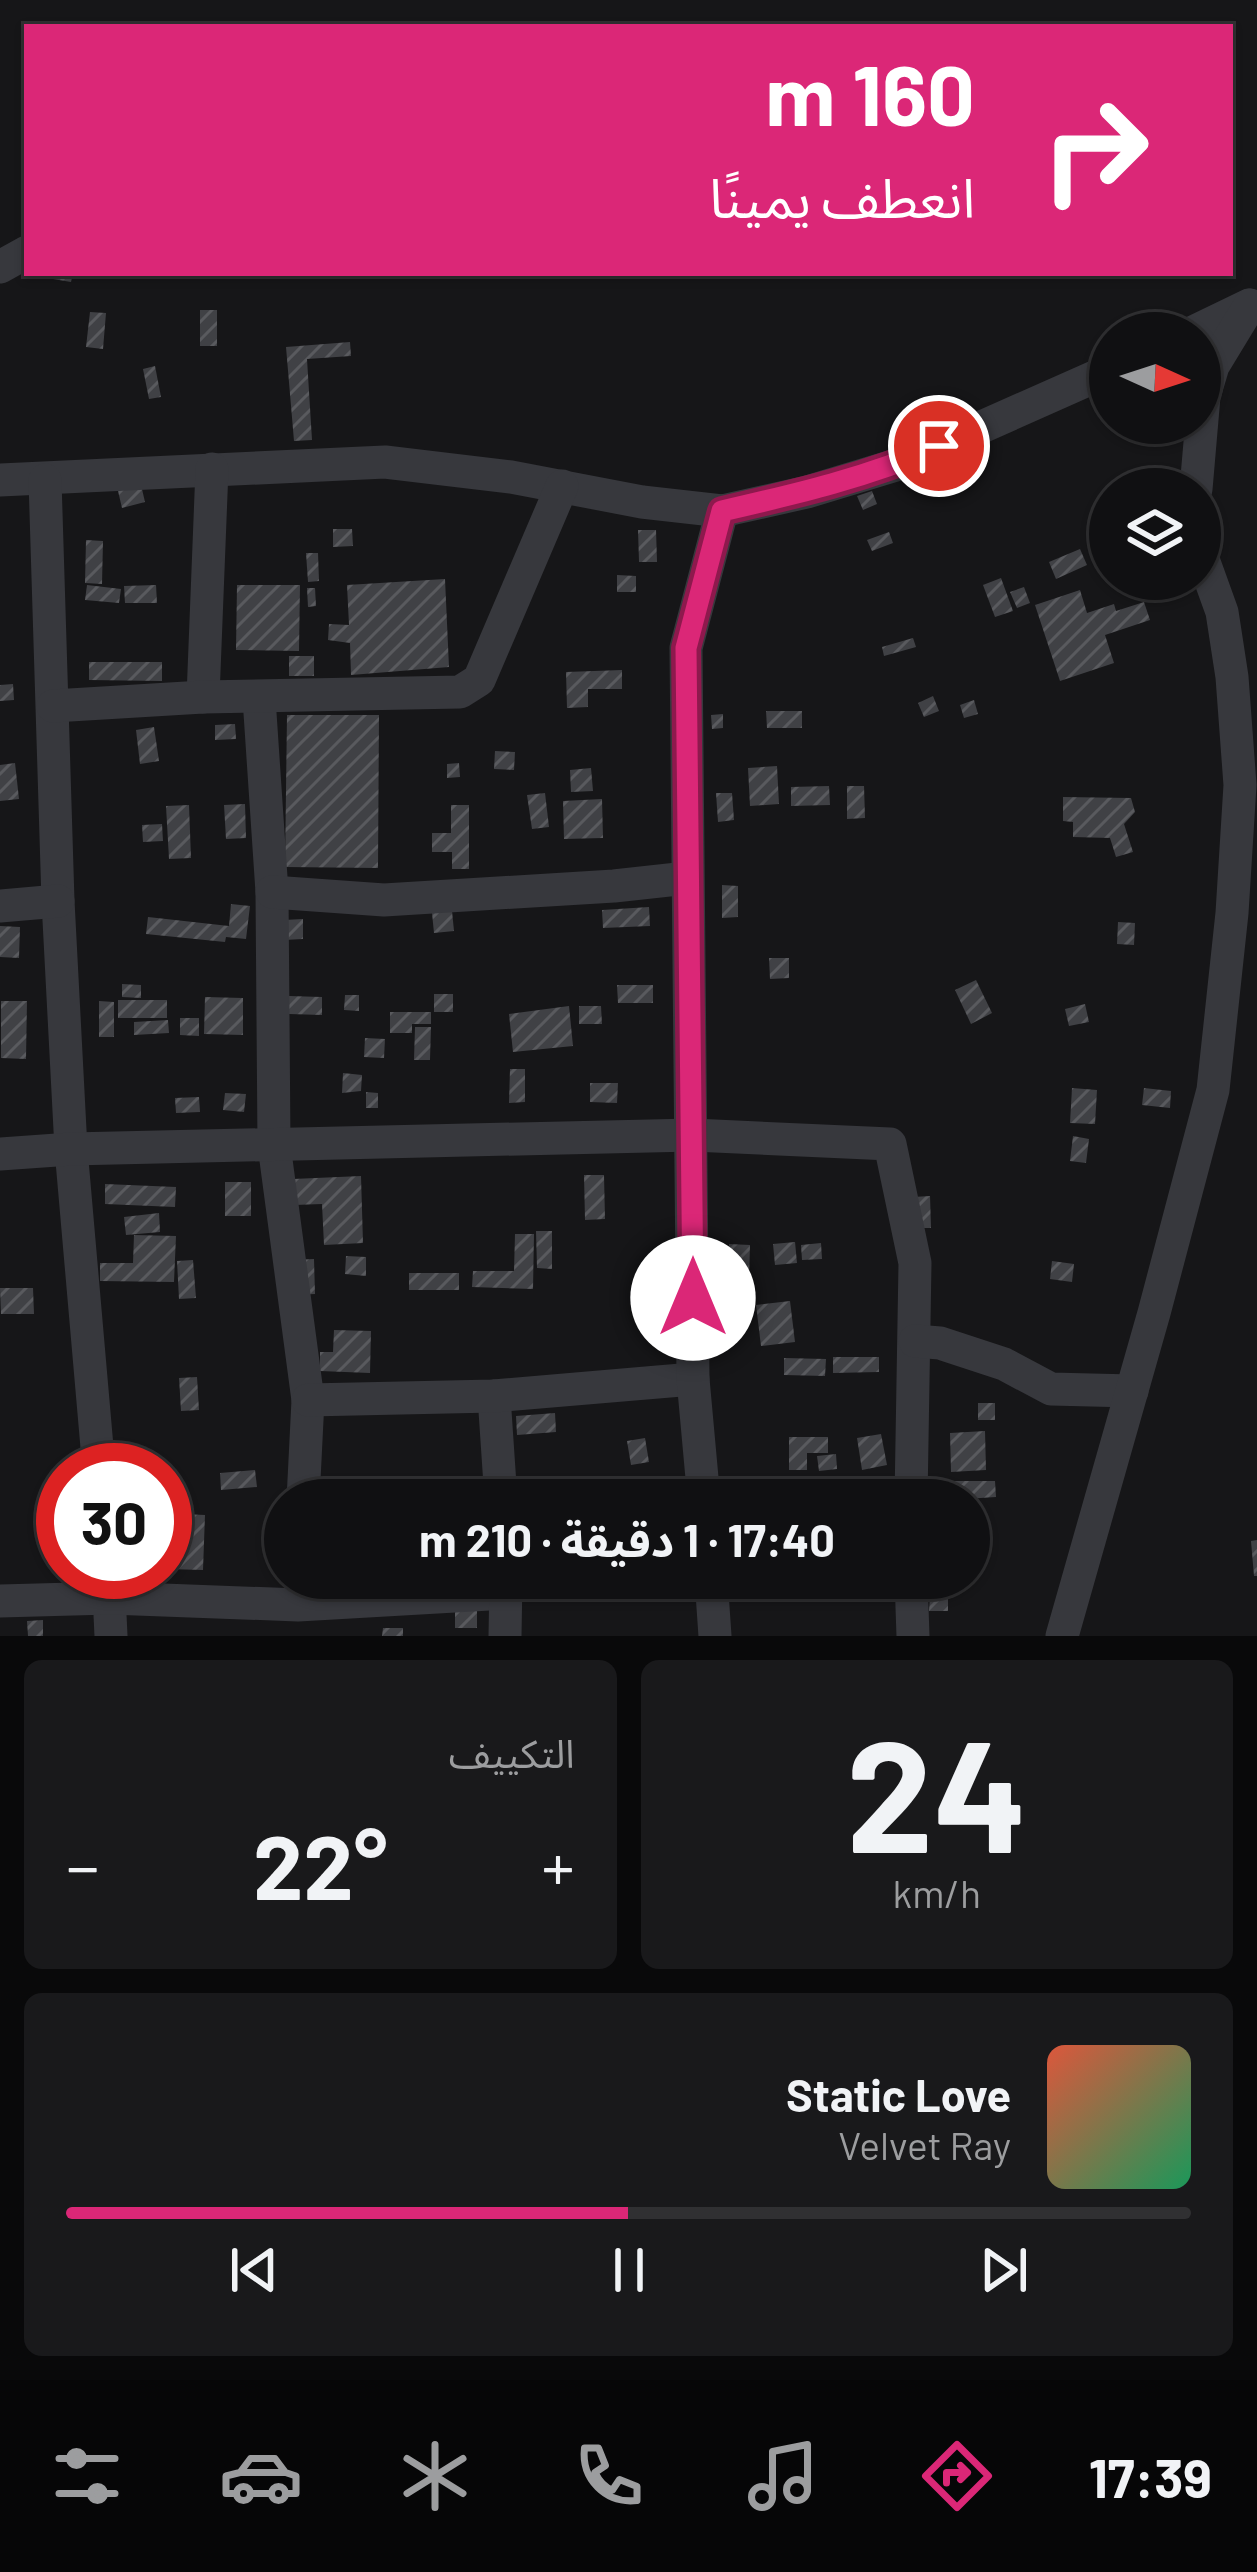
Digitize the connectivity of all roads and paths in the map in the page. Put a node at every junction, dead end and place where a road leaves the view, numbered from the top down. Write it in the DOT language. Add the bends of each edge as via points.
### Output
graph roads {
  1 [pos="1221,319"];
  2 [pos="1221,353"];
  3 [pos="1089,379"];
  4 [pos="212,470"];
  5 [pos="0,480"];
  6 [pos="45,480"];
  7 [pos="562,486"];
  8 [pos="722,511"];
  9 [pos="1218,600"];
  10 [pos="203,698"];
  11 [pos="259,698"];
  12 [pos="53,706"];
  13 [pos="687,878"];
  14 [pos="272,892"];
  15 [pos="58,902"];
  16 [pos="0,906"];
  17 [pos="693,1135"];
  18 [pos="274,1145"];
  19 [pos="71,1149"];
  20 [pos="0,1154"];
  21 [pos="915,1341"];
  22 [pos="693,1379"];
  23 [pos="1132,1391"];
  24 [pos="494,1396"];
  25 [pos="308,1400"];
  26 [pos="97,1443"];
  27 [pos="305,1479"];
  28 [pos="500,1479"];
  29 [pos="702,1479"];
  30 [pos="912,1479"];
  31 [pos="192,1588"];
  32 [pos="264,1590"];
  33 [pos="36,1596"];
  34 [pos="110,1599"];
  35 [pos="506,1599"];
  36 [pos="712,1599"];
  37 [pos="912,1599"];
  38 [pos="0,1601"];
  39 [pos="111,1636"];
  40 [pos="505,1636"];
  41 [pos="715,1636"];
  42 [pos="913,1636"];
  43 [pos="1062,1636"];
  1 -- 2 [label="street" via="1250,305"];
  3 -- 8 [label="street" via="896,465"];
  4 -- 6 [label="street"];
  4 -- 7 [label="street" via="385,462"];
  4 -- 10 [label="street"];
  5 -- 6 [label="street"];
  6 -- 12 [label="street"];
  7 -- 8 [label="street"];
  7 -- 11 [label="street" via="479,680 460,692"];
  8 -- 13 [label="street" via="686,648"];
  9 -- 23 [label="street" via="1240,785 1213,1090"];
  10 -- 11 [label="street"];
  10 -- 12 [label="street"];
  11 -- 14 [label="street"];
  12 -- 15 [label="street"];
  13 -- 14 [label="street" via="384,900"];
  13 -- 17 [label="street"];
  14 -- 18 [label="street"];
  15 -- 16 [label="street"];
  15 -- 19 [label="street"];
  17 -- 18 [label="street"];
  17 -- 21 [label="street" via="890,1144 915,1263"];
  17 -- 22 [label="street"];
  18 -- 19 [label="street"];
  18 -- 25 [label="street"];
  19 -- 20 [label="street"];
  19 -- 26 [label="street"];
  21 -- 23 [label="street" via="1004,1364 1051,1389"];
  21 -- 30 [label="street"];
  22 -- 24 [label="street"];
  22 -- 29 [label="street"];
  23 -- 43 [label="street"];
  24 -- 25 [label="street"];
  24 -- 28 [label="street"];
  25 -- 27 [label="street"];
  31 -- 32 [label="street"];
  33 -- 38 [label="street"];
  34 -- 39 [label="street"];
  35 -- 40 [label="street"];
  36 -- 41 [label="street"];
  37 -- 42 [label="street"];
}
